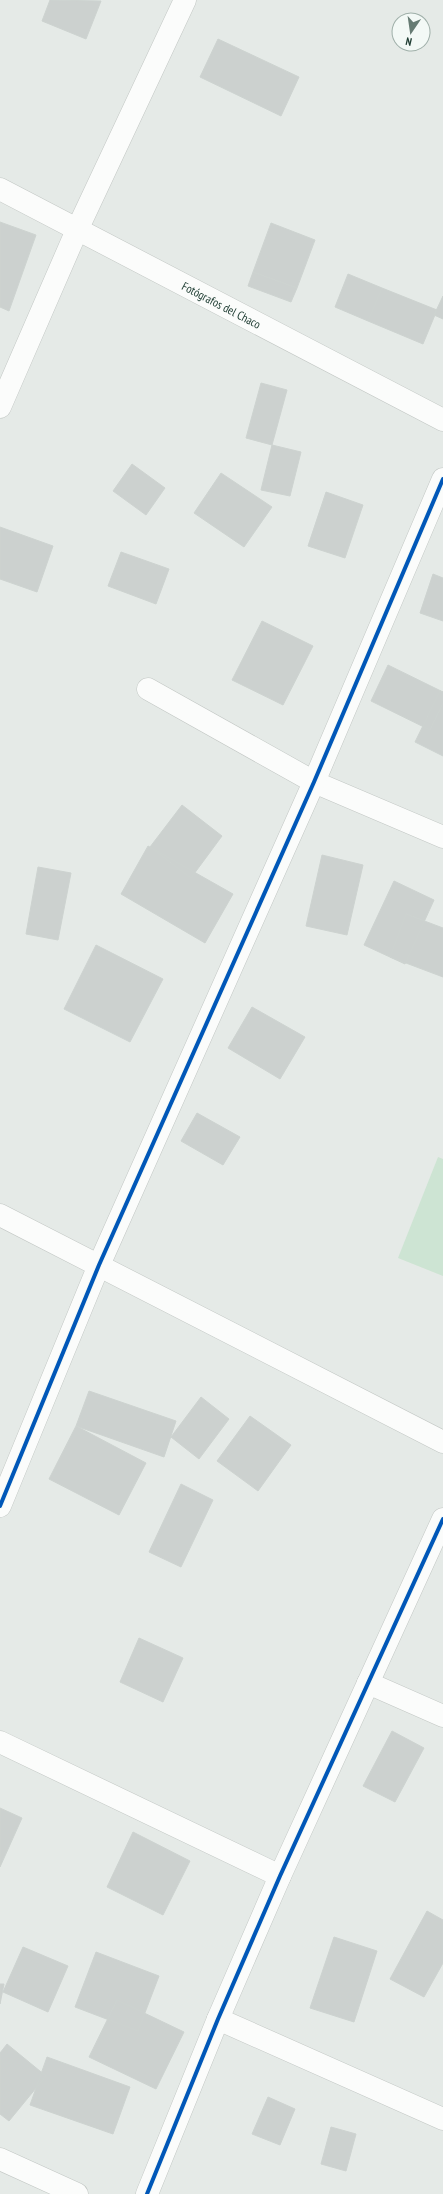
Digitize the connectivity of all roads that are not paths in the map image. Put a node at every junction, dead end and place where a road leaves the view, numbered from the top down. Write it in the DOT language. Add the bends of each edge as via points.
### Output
graph roads {
  1 [pos="185,0"];
  2 [pos="0,189"];
  3 [pos="77,230"];
  4 [pos="0,407"];
  5 [pos="443,420"];
  6 [pos="443,479"];
  7 [pos="148,689"];
  8 [pos="314,782"];
  9 [pos="443,837"];
  10 [pos="0,1215"];
  11 [pos="99,1265"];
  12 [pos="443,1442"];
  13 [pos="0,1506"];
  14 [pos="443,1519"];
  15 [pos="368,1683"];
  16 [pos="443,1716"];
  17 [pos="0,1742"];
  18 [pos="280,1876"];
  19 [pos="218,2018"];
  20 [pos="443,2119"];
  21 [pos="0,2159"];
  22 [pos="77,2194"];
  23 [pos="147,2194"];
  1 -- 3 [label="street"];
  2 -- 3 [label="street, Fotógrafos del Chaco"];
  3 -- 4 [label="street"];
  3 -- 5 [label="street, Fotógrafos del Chaco"];
  6 -- 8 [label="street"];
  7 -- 8 [label="street"];
  8 -- 9 [label="street"];
  8 -- 11 [label="street"];
  10 -- 11 [label="street"];
  11 -- 12 [label="street"];
  11 -- 13 [label="street"];
  14 -- 15 [label="street"];
  15 -- 16 [label="street"];
  15 -- 18 [label="street"];
  17 -- 18 [label="street"];
  18 -- 19 [label="street"];
  19 -- 20 [label="street"];
  19 -- 23 [label="street"];
  21 -- 22 [label="street"];
}
